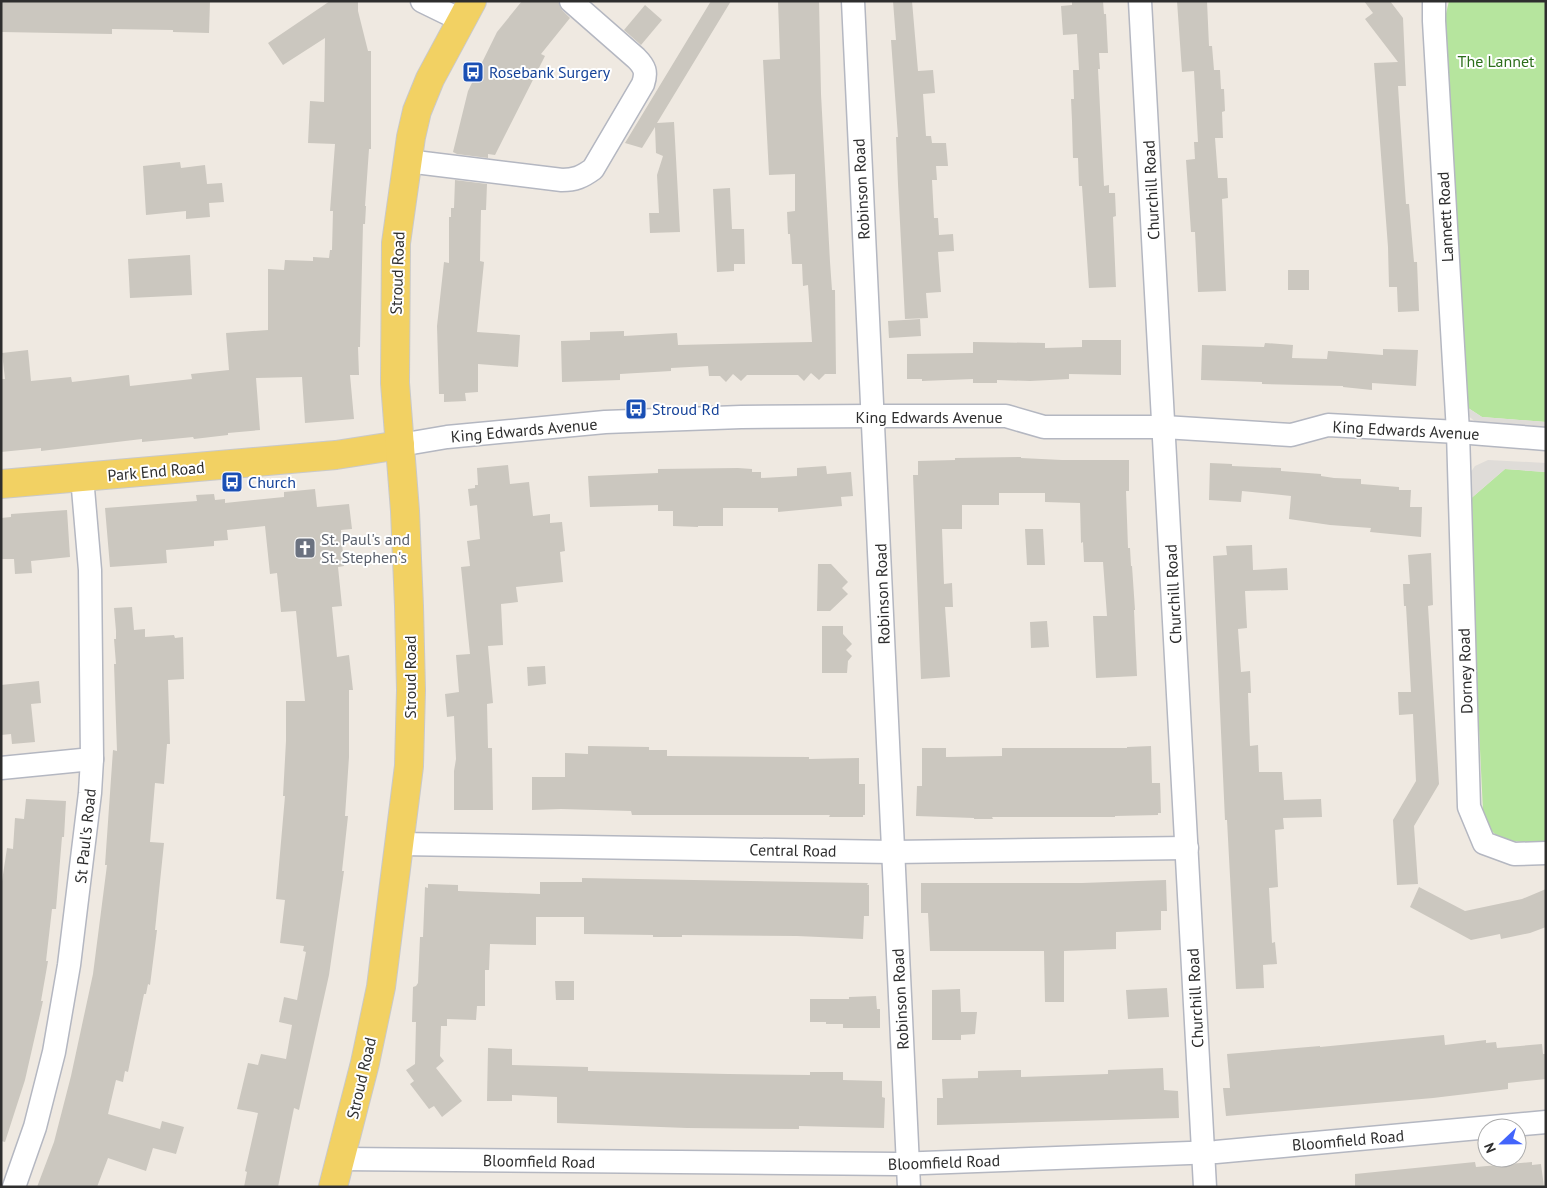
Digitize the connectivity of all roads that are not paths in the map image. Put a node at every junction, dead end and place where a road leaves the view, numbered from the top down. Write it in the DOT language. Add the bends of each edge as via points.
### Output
graph roads {
  1 [pos="422,1"];
  2 [pos="571,1"];
  3 [pos="853,1"];
  4 [pos="1140,1"];
  5 [pos="1434,1"];
  6 [pos="466,10"];
  7 [pos="407,161"];
  8 [pos="874,416"];
  9 [pos="1164,427"];
  10 [pos="1458,432"];
  11 [pos="1546,439"];
  12 [pos="400,444"];
  13 [pos="82,477"];
  14 [pos="1,484"];
  15 [pos="92,759"];
  16 [pos="1,768"];
  17 [pos="400,844"];
  18 [pos="1187,848"];
  19 [pos="893,852"];
  20 [pos="1546,853"];
  21 [pos="1546,1122"];
  22 [pos="1203,1152"];
  23 [pos="341,1159"];
  24 [pos="908,1163"];
  25 [pos="14,1187"];
  26 [pos="333,1187"];
  27 [pos="909,1187"];
  28 [pos="1205,1187"];
  1 -- 6 [label="street"];
  2 -- 7 [label="street" via="644,66 646,76 593,169 573,180 562,180"];
  3 -- 8 [label="street, Robinson Road"];
  4 -- 9 [label="street, Churchill Road"];
  5 -- 10 [label="street, Lannett Road"];
  6 -- 7 [label="main road, Stroud Road" via="417,111"];
  7 -- 12 [label="main road, Stroud Road" via="395,266 395,383"];
  8 -- 9 [label="street, King Edwards Avenue" via="1006,416 1044,427"];
  8 -- 12 [label="street, King Edwards Avenue" via="605,422"];
  8 -- 19 [label="street, Robinson Road"];
  9 -- 10 [label="street, King Edwards Avenue" via="1292,434 1328,426"];
  9 -- 18 [label="street, Churchill Road"];
  10 -- 11 [label="street, King Edwards Avenue"];
  10 -- 20 [label="street, Dorney Road" via="1469,807 1484,843 1514,854"];
  12 -- 13 [label="main road, Park End Road" via="336,456"];
  12 -- 17 [label="main road, Stroud Road" via="411,690 409,766"];
  13 -- 14 [label="main road, Park End Road"];
  13 -- 15 [label="street, St Paul's Road" via="90,570"];
  15 -- 16 [label="street"];
  15 -- 25 [label="street, St Paul's Road" via="80,883 54,1052 35,1127"];
  17 -- 19 [label="street, Central Road"];
  17 -- 23 [label="main road, Stroud Road" via="380,987"];
  18 -- 19 [label="street, Central Road"];
  18 -- 22 [label="street, Churchill Road"];
  19 -- 24 [label="street, Robinson Road"];
  21 -- 22 [label="street, Bloomfield Road"];
  22 -- 24 [label="street, Bloomfield Road"];
  22 -- 28 [label="street, Churchill Road"];
  23 -- 24 [label="street, Bloomfield Road"];
  23 -- 26 [label="main road, Stroud Road"];
  24 -- 27 [label="street, Robinson Road"];
}
